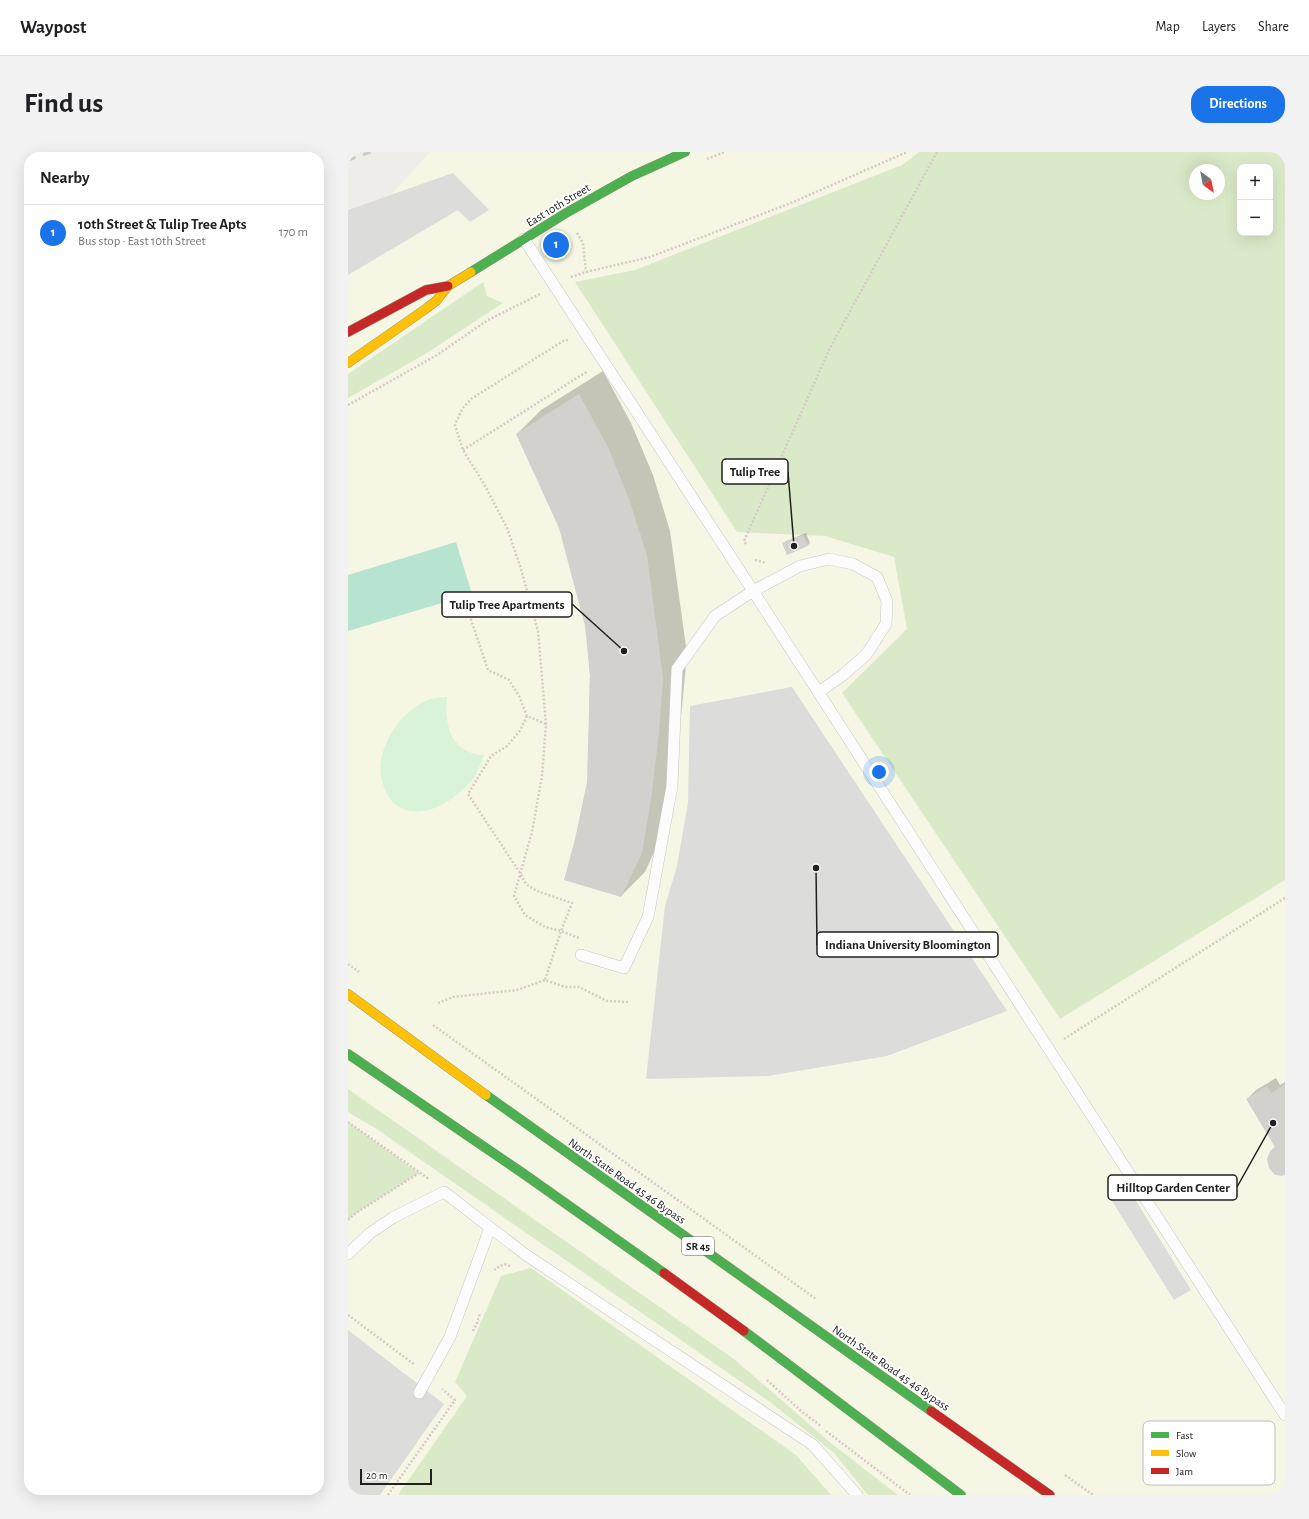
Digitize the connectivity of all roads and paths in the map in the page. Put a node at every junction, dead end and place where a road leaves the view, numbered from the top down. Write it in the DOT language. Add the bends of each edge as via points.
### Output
graph roads {
  1 [pos="685,152"];
  2 [pos="907,152"];
  3 [pos="937,152"];
  4 [pos="566,213"];
  5 [pos="524,239"];
  6 [pos="586,272"];
  7 [pos="448,286"];
  8 [pos="555,286"];
  9 [pos="348,332"];
  10 [pos="569,340"];
  11 [pos="348,363"];
  12 [pos="592,369"];
  13 [pos="348,405"];
  14 [pos="463,450"];
  15 [pos="747,548"];
  16 [pos="754,560"];
  17 [pos="771,561"];
  18 [pos="754,591"];
  19 [pos="463,596"];
  20 [pos="819,692"];
  21 [pos="527,716"];
  22 [pos="546,724"];
  23 [pos="520,873"];
  24 [pos="1285,898"];
  25 [pos="561,931"];
  26 [pos="581,939"];
  27 [pos="581,955"];
  28 [pos="348,964"];
  29 [pos="361,973"];
  30 [pos="545,980"];
  31 [pos="348,994"];
  32 [pos="628,1002"];
  33 [pos="438,1003"];
  34 [pos="431,1023"];
  35 [pos="1050,1051"];
  36 [pos="348,1054"];
  37 [pos="348,1122"];
  38 [pos="419,1173"];
  39 [pos="444,1192"];
  40 [pos="348,1220"];
  41 [pos="490,1228"];
  42 [pos="348,1254"];
  43 [pos="526,1255"];
  44 [pos="490,1272"];
  45 [pos="817,1299"];
  46 [pos="481,1308"];
  47 [pos="348,1315"];
  48 [pos="470,1336"];
  49 [pos="418,1367"];
  50 [pos="441,1388"];
  51 [pos="419,1394"];
  52 [pos="1285,1415"];
  53 [pos="1061,1472"];
  54 [pos="388,1495"];
  55 [pos="857,1495"];
  56 [pos="961,1495"];
  57 [pos="1050,1495"];
  58 [pos="1093,1495"];
  1 -- 4 [label="main road, East 10th Street" via="632,176"];
  2 -- 6 [label="path" via="791,203 650,257"];
  3 -- 15 [label="path" via="830,348 744,541"];
  4 -- 5 [label="main road, East 10th Street"];
  4 -- 6 [label="path" via="583,243"];
  5 -- 7 [label="main road, East 10th Street"];
  5 -- 8 [label="lane"];
  6 -- 8 [label="path"];
  7 -- 9 [label="main road, East 10th Street" via="426,290"];
  7 -- 11 [label="main road, East 10th Street" via="427,308"];
  8 -- 13 [label="path" via="488,320 437,355"];
  8 -- 18 [label="lane"];
  10 -- 14 [label="path" via="563,341 471,399 462,409 455,425"];
  12 -- 14 [label="path"];
  14 -- 22 [label="path" via="507,528 522,569 538,631"];
  16 -- 17 [label="path" via="765,563"];
  18 -- 20 [label="lane"];
  18 -- 20 [label="lane" via="800,566 829,559 853,564 877,577 887,601 886,624 866,655"];
  18 -- 27 [label="lane" via="715,616 676,669 672,786 648,917 624,968"];
  19 -- 21 [label="path" via="488,670 508,680 520,696"];
  20 -- 35 [label="lane"];
  21 -- 22 [label="path"];
  21 -- 23 [label="path" via="519,732 507,746 491,756 468,794"];
  22 -- 23 [label="path" via="532,832"];
  23 -- 25 [label="path" via="514,896 525,915 545,927"];
  23 -- 25 [label="path" via="526,884 537,891 572,903"];
  24 -- 35 [label="path" via="1062,1039"];
  25 -- 26 [label="path"];
  25 -- 30 [label="path"];
  28 -- 29 [label="path"];
  30 -- 32 [label="path" via="565,986 579,986 607,1001"];
  30 -- 33 [label="path" via="517,990 453,997"];
  31 -- 57 [label="main road, North State Road 45 46 Bypass / SR 45" via="524,1123"];
  34 -- 45 [label="path"];
  35 -- 52 [label="lane"];
  36 -- 56 [label="main road" via="704,1301"];
  37 -- 38 [label="path"];
  38 -- 39 [label="path"];
  38 -- 40 [label="path"];
  39 -- 41 [label="lane"];
  39 -- 42 [label="lane" via="394,1217 370,1233"];
  41 -- 43 [label="lane"];
  41 -- 51 [label="lane" via="450,1337"];
  43 -- 44 [label="path" via="520,1268 504,1264"];
  43 -- 55 [label="lane" via="813,1445"];
  46 -- 48 [label="path"];
  47 -- 49 [label="path"];
  50 -- 54 [label="path" via="455,1400"];
  53 -- 58 [label="path"];
}
